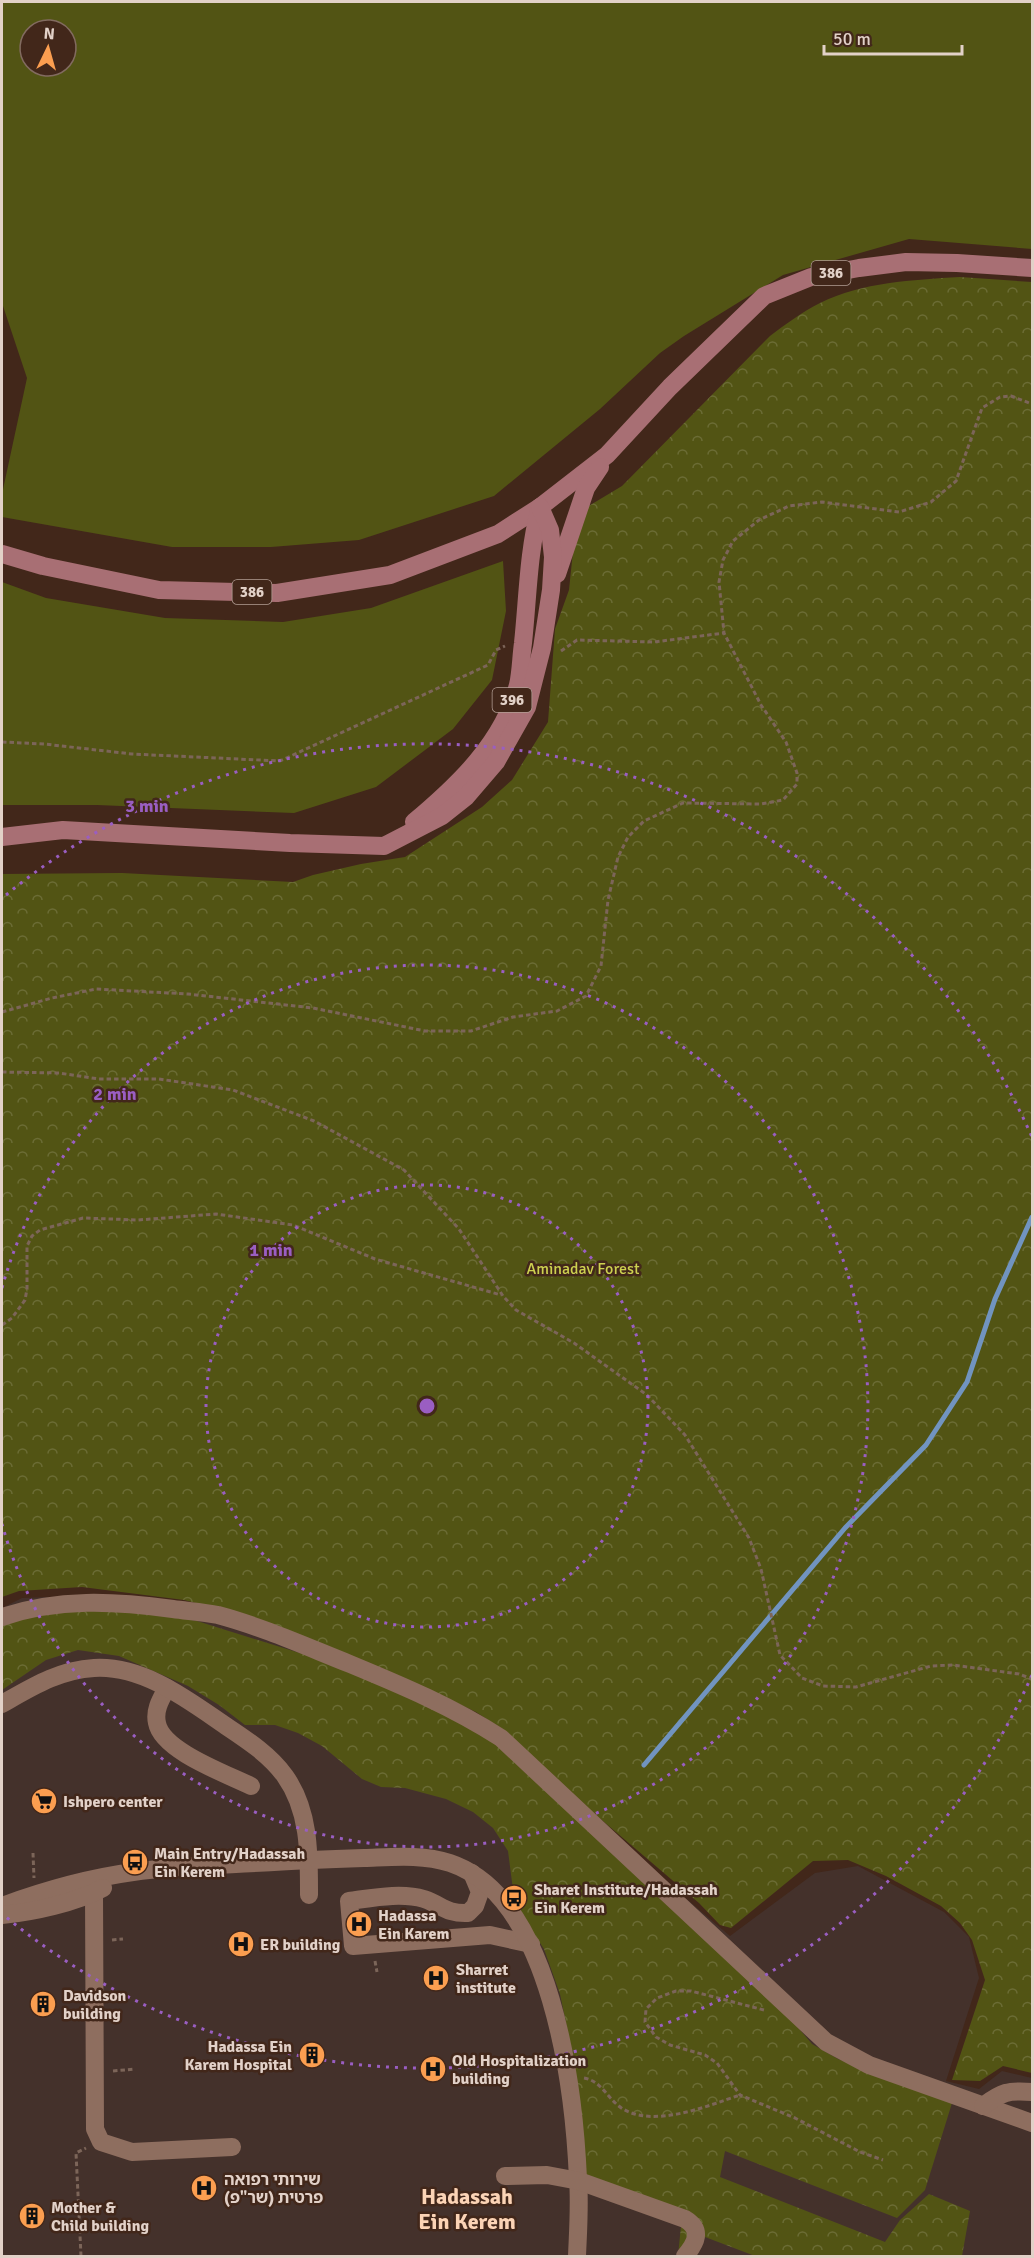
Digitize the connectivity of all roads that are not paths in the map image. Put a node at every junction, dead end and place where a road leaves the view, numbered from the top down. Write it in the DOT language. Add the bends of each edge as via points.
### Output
graph roads {
  1 [pos="1032,268"];
  2 [pos="607,455"];
  3 [pos="540,507"];
  4 [pos="2,554"];
  5 [pos="551,590"];
  6 [pos="2,837"];
  7 [pos="384,846"];
  8 [pos="2,1617"];
  9 [pos="167,1688"];
  10 [pos="2,1704"];
  11 [pos="251,1786"];
  12 [pos="309,1860"];
  13 [pos="472,1873"];
  14 [pos="117,1874"];
  15 [pos="94,1893"];
  16 [pos="309,1895"];
  17 [pos="2,1906"];
  18 [pos="2,1915"];
  19 [pos="531,1944"];
  20 [pos="1032,2092"];
  21 [pos="983,2106"];
  22 [pos="1032,2123"];
  23 [pos="232,2146"];
  24 [pos="505,2176"];
  25 [pos="579,2181"];
  26 [pos="577,2256"];
  27 [pos="685,2256"];
  1 -- 2 [label="main road, 386" via="906,262 811,277 764,296"];
  2 -- 3 [label="main road, 386"];
  2 -- 5 [label="main road" via="586,488"];
  3 -- 4 [label="main road, 386" via="498,534 390,574 277,592 159,590"];
  3 -- 5 [label="main road, 396" via="550,530"];
  3 -- 7 [label="main road, 396" via="529,558 518,684 506,718 482,755 442,798"];
  5 -- 7 [label="main road, 396" via="527,706 496,762 466,797 442,816"];
  6 -- 7 [label="main road, 396" via="63,830"];
  8 -- 21 [label="street" via="26,1609 78,1602 132,1603 216,1615 429,1696 501,1738 826,2042 869,2066"];
  9 -- 10 [label="street" via="136,1675 97,1668 45,1680"];
  9 -- 11 [label="street" via="157,1710 157,1724 165,1738 175,1748"];
  9 -- 12 [label="street" via="244,1739 285,1776 305,1822"];
  12 -- 13 [label="street" via="416,1856"];
  12 -- 14 [label="street"];
  12 -- 16 [label="street"];
  13 -- 19 [label="street" via="507,1905"];
  13 -- 19 [label="street" via="480,1892 468,1913 446,1911 424,1899 407,1897 349,1900 353,1946 490,1935"];
  14 -- 15 [label="street"];
  14 -- 17 [label="street"];
  15 -- 18 [label="street"];
  15 -- 23 [label="street" via="95,2129 101,2142 132,2152"];
  19 -- 25 [label="street" via="558,2028"];
  20 -- 21 [label="street" via="1001,2093"];
  21 -- 22 [label="street"];
  24 -- 25 [label="street" via="547,2175"];
  25 -- 26 [label="street"];
  25 -- 27 [label="street" via="691,2223 697,2239"];
}
